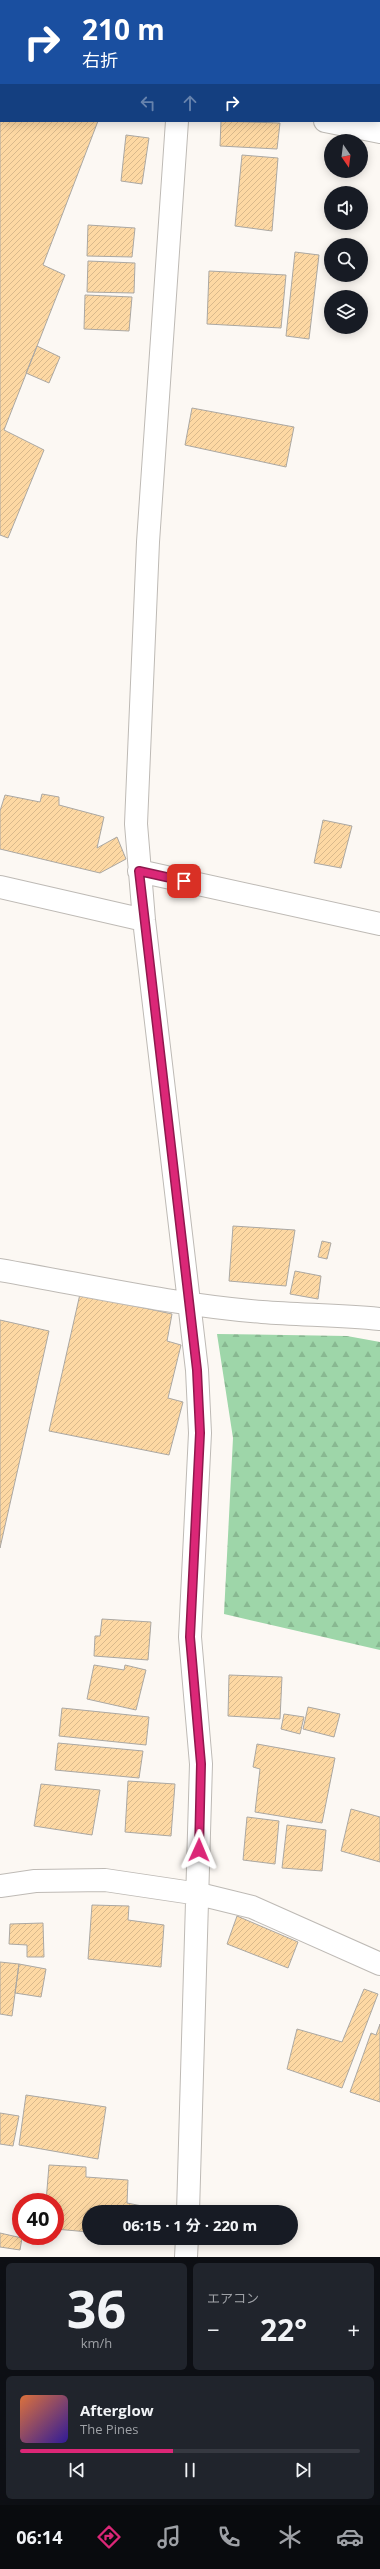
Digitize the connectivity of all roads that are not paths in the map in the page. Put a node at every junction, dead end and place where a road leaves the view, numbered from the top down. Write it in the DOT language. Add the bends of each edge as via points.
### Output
graph roads {
  1 [pos="176,122"];
  2 [pos="330,122"];
  3 [pos="380,132"];
  4 [pos="139,871"];
  5 [pos="0,887"];
  6 [pos="144,920"];
  7 [pos="380,924"];
  8 [pos="0,1270"];
  9 [pos="190,1303"];
  10 [pos="380,1319"];
  11 [pos="0,1886"];
  12 [pos="198,1894"];
  13 [pos="380,1964"];
  14 [pos="188,2205"];
  15 [pos="187,2245"];
  16 [pos="186,2257"];
  1 -- 4 [label="street" via="148,550 136,824"];
  2 -- 3 [label="street"];
  4 -- 6 [label="street"];
  4 -- 7 [label="street"];
  5 -- 6 [label="street"];
  6 -- 9 [label="street"];
  8 -- 9 [label="street"];
  9 -- 10 [label="street" via="262,1312"];
  9 -- 12 [label="street" via="200,1433 190,1637 201,1764"];
  11 -- 12 [label="street" via="35,1881 105,1880"];
  12 -- 13 [label="street" via="252,1907"];
  12 -- 14 [label="street"];
  15 -- 16 [label="street"];
}
